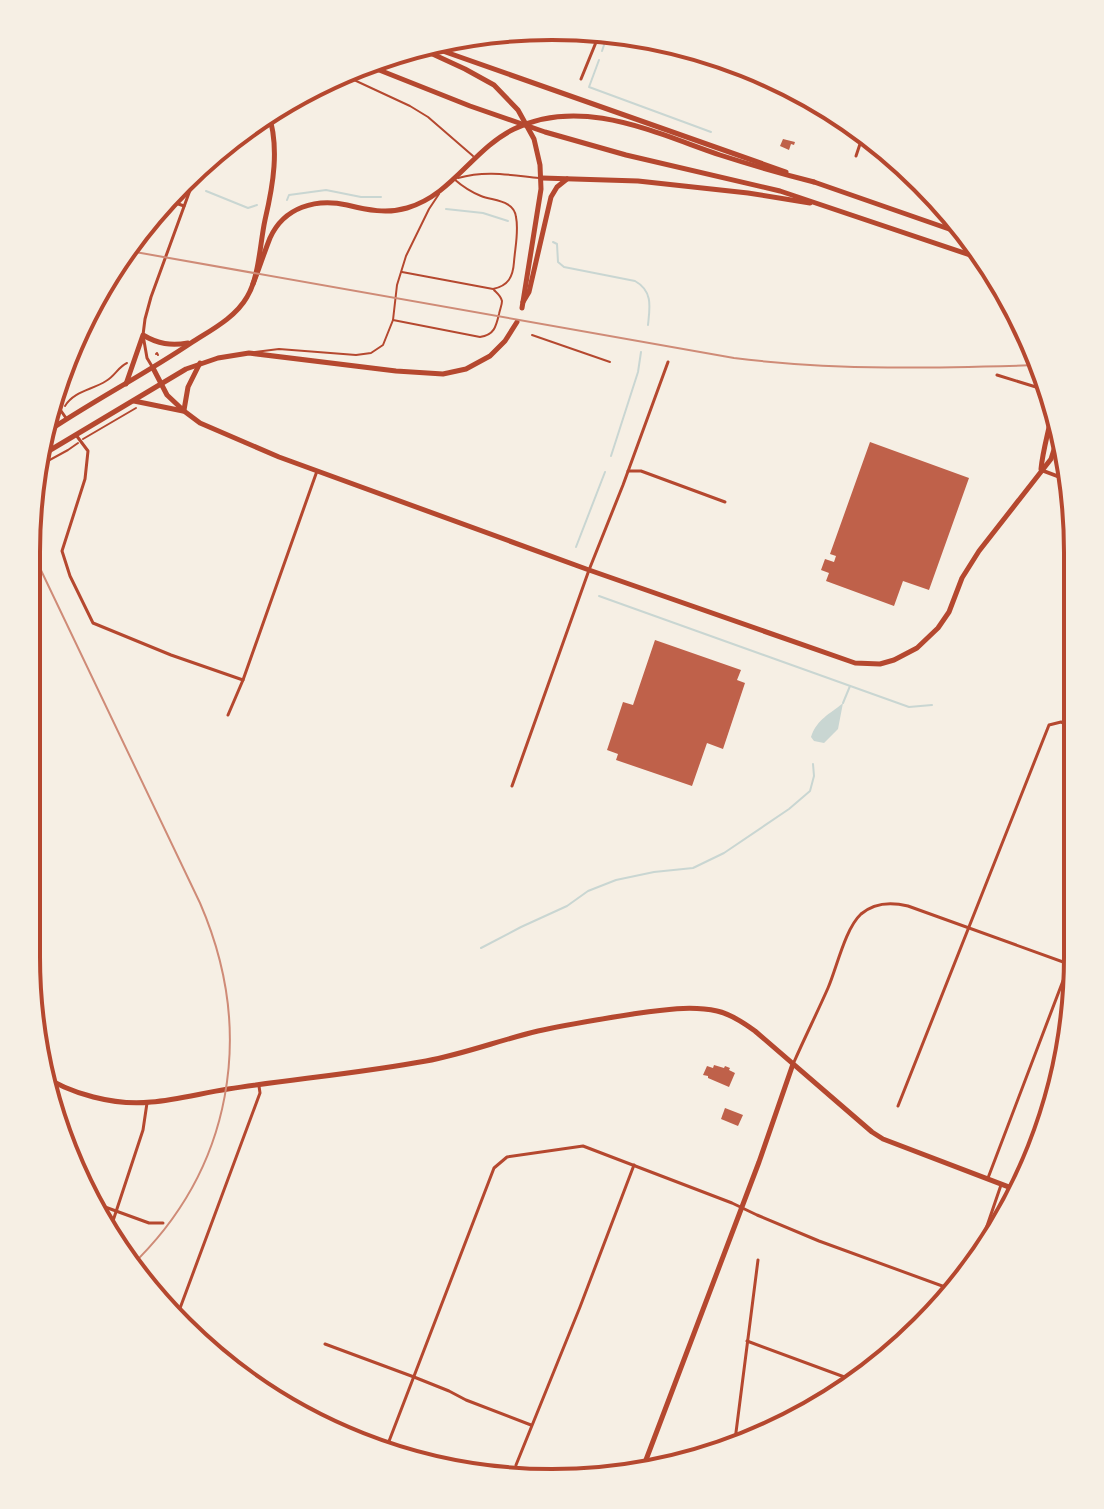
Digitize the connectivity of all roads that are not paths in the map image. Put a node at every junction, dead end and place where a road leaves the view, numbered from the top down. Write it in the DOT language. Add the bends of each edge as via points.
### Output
graph roads {
  1 [pos="596,42"];
  2 [pos="445,52"];
  3 [pos="433,54"];
  4 [pos="379,70"];
  5 [pos="581,79"];
  6 [pos="354,80"];
  7 [pos="272,123"];
  8 [pos="527,124"];
  9 [pos="860,143"];
  10 [pos="856,156"];
  11 [pos="475,157"];
  12 [pos="542,178"];
  13 [pos="453,179"];
  14 [pos="567,179"];
  15 [pos="814,182"];
  16 [pos="190,190"];
  17 [pos="442,190"];
  18 [pos="177,204"];
  19 [pos="823,204"];
  20 [pos="184,206"];
  21 [pos="949,229"];
  22 [pos="968,254"];
  23 [pos="400,272"];
  24 [pos="253,284"];
  25 [pos="493,289"];
  26 [pos="393,320"];
  27 [pos="517,322"];
  28 [pos="143,335"];
  29 [pos="532,335"];
  30 [pos="193,342"];
  31 [pos="249,353"];
  32 [pos="610,362"];
  33 [pos="668,362"];
  34 [pos="200,363"];
  35 [pos="153,368"];
  36 [pos="997,375"];
  37 [pos="161,383"];
  38 [pos="126,384"];
  39 [pos="1037,387"];
  40 [pos="133,401"];
  41 [pos="60,410"];
  42 [pos="184,411"];
  43 [pos="66,419"];
  44 [pos="55,426"];
  45 [pos="1049,429"];
  46 [pos="76,435"];
  47 [pos="50,450"];
  48 [pos="1054,451"];
  49 [pos="1041,470"];
  50 [pos="317,471"];
  51 [pos="628,471"];
  52 [pos="1058,477"];
  53 [pos="725,502"];
  54 [pos="589,570"];
  55 [pos="243,680"];
  56 [pos="228,715"];
  57 [pos="1064,723"];
  58 [pos="512,786"];
  59 [pos="969,928"];
  60 [pos="1064,963"];
  61 [pos="1063,982"];
  62 [pos="793,1064"];
  63 [pos="56,1083"];
  64 [pos="259,1085"];
  65 [pos="147,1103"];
  66 [pos="898,1106"];
  67 [pos="634,1165"];
  68 [pos="987,1179"];
  69 [pos="1001,1185"];
  70 [pos="1009,1188"];
  71 [pos="741,1207"];
  72 [pos="106,1208"];
  73 [pos="117,1212"];
  74 [pos="114,1221"];
  75 [pos="163,1223"];
  76 [pos="987,1226"];
  77 [pos="758,1260"];
  78 [pos="944,1287"];
  79 [pos="180,1308"];
  80 [pos="747,1341"];
  81 [pos="325,1344"];
  82 [pos="414,1377"];
  83 [pos="844,1377"];
  84 [pos="531,1425"];
  85 [pos="736,1435"];
  86 [pos="389,1442"];
  87 [pos="646,1460"];
  88 [pos="516,1465"];
  1 -- 5 [label="street"];
  2 -- 15 [label="main road"];
  3 -- 8 [label="main road" via="494,85"];
  4 -- 19 [label="main road" via="590,145"];
  6 -- 11 [label="lane" via="428,117"];
  7 -- 24 [label="main road" via="272,182"];
  8 -- 11 [label="main road"];
  8 -- 12 [label="main road"];
  8 -- 15 [label="main road" via="570,115 601,117"];
  9 -- 10 [label="street"];
  11 -- 13 [label="main road"];
  12 -- 13 [label="lane" via="483,172"];
  12 -- 14 [label="main road"];
  12 -- 14 [label="main road" via="523,305 548,204"];
  13 -- 17 [label="main road"];
  13 -- 25 [label="lane" via="514,208 514,270 504,287"];
  14 -- 19 [label="main road" via="638,181"];
  15 -- 21 [label="main road"];
  16 -- 20 [label="street"];
  17 -- 23 [label="lane"];
  17 -- 24 [label="main road" via="392,212 327,202 301,206 270,238"];
  18 -- 20 [label="street"];
  19 -- 22 [label="main road"];
  20 -- 28 [label="street"];
  23 -- 25 [label="lane"];
  23 -- 26 [label="lane"];
  24 -- 30 [label="main road" via="237,311"];
  25 -- 26 [label="lane" via="502,301 496,327 486,336"];
  26 -- 31 [label="lane" via="383,345 371,353"];
  27 -- 31 [label="main road" via="490,356 443,374"];
  28 -- 30 [label="main road" via="161,344"];
  28 -- 35 [label="street"];
  28 -- 38 [label="main road"];
  29 -- 32 [label="lane"];
  30 -- 35 [label="main road"];
  31 -- 34 [label="main road"];
  33 -- 51 [label="street"];
  34 -- 37 [label="main road"];
  34 -- 42 [label="main road"];
  35 -- 37 [label="main road"];
  35 -- 38 [label="main road"];
  36 -- 39 [label="street"];
  37 -- 40 [label="main road"];
  37 -- 42 [label="main road"];
  38 -- 43 [label="main road"];
  40 -- 42 [label="main road"];
  40 -- 46 [label="main road"];
  41 -- 43 [label="street"];
  42 -- 50 [label="main road" via="200,423"];
  43 -- 44 [label="main road"];
  45 -- 49 [label="main road"];
  46 -- 47 [label="main road"];
  46 -- 55 [label="street" via="88,451 85,479 62,551 93,623"];
  48 -- 49 [label="main road"];
  49 -- 52 [label="street"];
  49 -- 54 [label="main road" via="970,564 938,628 917,648 880,664 855,663"];
  50 -- 54 [label="main road"];
  50 -- 55 [label="street"];
  51 -- 53 [label="street"];
  51 -- 54 [label="street"];
  54 -- 58 [label="street"];
  55 -- 56 [label="street"];
  57 -- 59 [label="street" via="1049,725"];
  59 -- 60 [label="street"];
  59 -- 62 [label="street" via="894,903 864,911 853,924"];
  59 -- 66 [label="street"];
  61 -- 68 [label="street"];
  62 -- 64 [label="main road" via="736,1018 719,1011 683,1009 540,1031 428,1061"];
  62 -- 68 [label="main road" via="883,1139"];
  62 -- 71 [label="main road"];
  63 -- 65 [label="main road" via="76,1092"];
  64 -- 65 [label="main road"];
  64 -- 79 [label="street"];
  65 -- 73 [label="street"];
  67 -- 71 [label="street"];
  67 -- 82 [label="street" via="583,1146 507,1157 497,1165"];
  67 -- 84 [label="street"];
  68 -- 69 [label="main road"];
  69 -- 70 [label="main road"];
  69 -- 76 [label="street"];
  71 -- 78 [label="street"];
  71 -- 87 [label="main road"];
  72 -- 73 [label="street"];
  73 -- 74 [label="street"];
  73 -- 75 [label="street"];
  77 -- 80 [label="street"];
  80 -- 83 [label="street"];
  80 -- 85 [label="street"];
  81 -- 82 [label="street"];
  82 -- 84 [label="street"];
  82 -- 86 [label="street"];
  84 -- 88 [label="street"];
}
